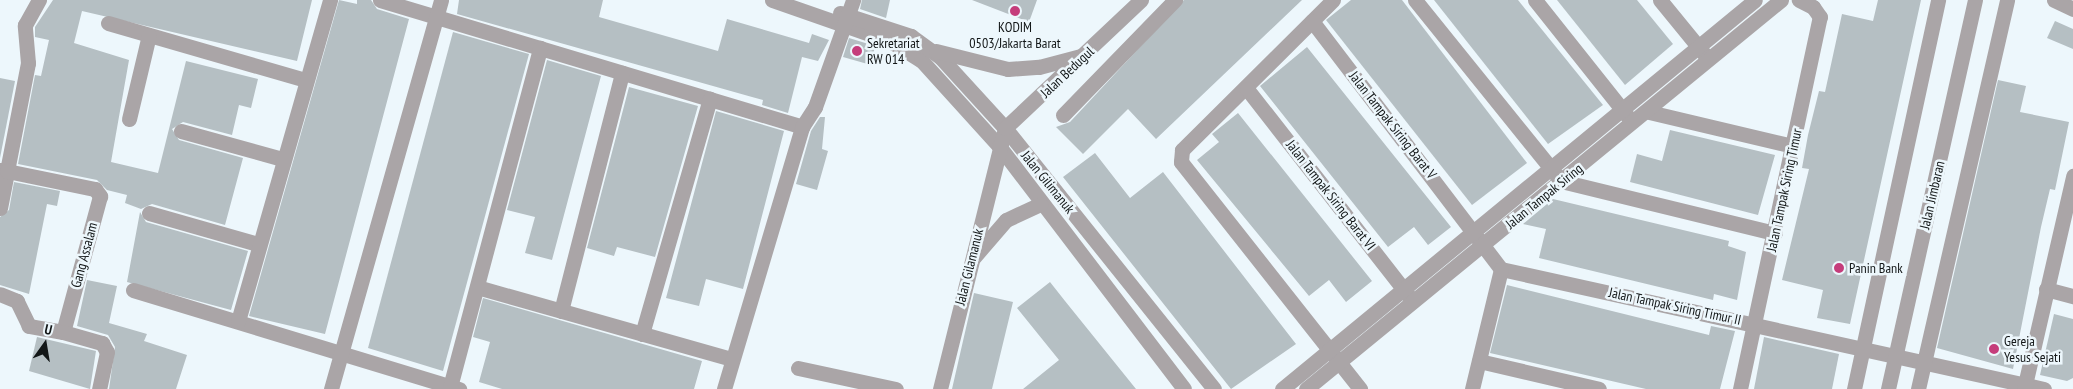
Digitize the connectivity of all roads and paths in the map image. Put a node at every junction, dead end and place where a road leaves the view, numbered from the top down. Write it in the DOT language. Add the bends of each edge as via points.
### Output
graph roads {
  1 [pos="39,0"];
  2 [pos="330,0"];
  3 [pos="380,0"];
  4 [pos="441,0"];
  5 [pos="772,0"];
  6 [pos="802,0"];
  7 [pos="853,0"];
  8 [pos="1141,0"];
  9 [pos="1174,0"];
  10 [pos="1333,0"];
  11 [pos="1416,0"];
  12 [pos="1535,0"];
  13 [pos="1660,0"];
  14 [pos="1755,0"];
  15 [pos="1781,0"];
  16 [pos="1799,0"];
  17 [pos="1938,0"];
  18 [pos="1975,0"];
  19 [pos="2007,0"];
  20 [pos="2058,1"];
  21 [pos="2073,8"];
  22 [pos="436,17"];
  23 [pos="848,20"];
  24 [pos="1312,21"];
  25 [pos="108,23"];
  26 [pos="149,35"];
  27 [pos="892,35"];
  28 [pos="540,48"];
  29 [pos="928,48"];
  30 [pos="1088,54"];
  31 [pos="1704,54"];
  32 [pos="622,73"];
  33 [pos="306,80"];
  34 [pos="1247,89"];
  35 [pos="710,99"];
  36 [pos="1623,111"];
  37 [pos="1649,112"];
  38 [pos="1063,115"];
  39 [pos="129,119"];
  40 [pos="1634,123"];
  41 [pos="802,127"];
  42 [pos="1005,128"];
  43 [pos="181,131"];
  44 [pos="999,146"];
  45 [pos="1793,146"];
  46 [pos="283,159"];
  47 [pos="1552,169"];
  48 [pos="3,170"];
  49 [pos="2073,176"];
  50 [pos="1561,182"];
  51 [pos="2070,203"];
  52 [pos="1041,204"];
  53 [pos="0,208"];
  54 [pos="149,213"];
  55 [pos="1475,229"];
  56 [pos="1775,233"];
  57 [pos="258,244"];
  58 [pos="1485,244"];
  59 [pos="969,265"];
  60 [pos="1501,268"];
  61 [pos="477,287"];
  62 [pos="1405,289"];
  63 [pos="133,290"];
  64 [pos="2046,290"];
  65 [pos="0,294"];
  66 [pos="2073,296"];
  67 [pos="1413,302"];
  68 [pos="562,311"];
  69 [pos="238,321"];
  70 [pos="1754,323"];
  71 [pos="64,332"];
  72 [pos="642,334"];
  73 [pos="1863,349"];
  74 [pos="1328,351"];
  75 [pos="340,353"];
  76 [pos="1895,356"];
  77 [pos="732,359"];
  78 [pos="1479,361"];
  79 [pos="1924,362"];
  80 [pos="1338,363"];
  81 [pos="798,368"];
  82 [pos="2024,387"];
  83 [pos="455,388"];
  84 [pos="99,389"];
  85 [pos="330,389"];
  86 [pos="724,389"];
  87 [pos="896,389"];
  88 [pos="940,389"];
  89 [pos="1184,389"];
  90 [pos="1214,389"];
  91 [pos="1282,389"];
  92 [pos="1306,389"];
  93 [pos="1360,389"];
  94 [pos="1472,389"];
  95 [pos="1599,389"];
  96 [pos="1740,389"];
  97 [pos="1854,389"];
  98 [pos="1888,389"];
  99 [pos="1918,389"];
  100 [pos="2044,389"];
  1 -- 48 [label="street" via="25,25 28,63"];
  2 -- 33 [label="street"];
  3 -- 22 [label="street"];
  4 -- 22 [label="street"];
  5 -- 23 [label="street"];
  6 -- 23 [label="street"];
  7 -- 23 [label="street"];
  8 -- 30 [label="street, Jalan Bedugul"];
  9 -- 38 [label="street"];
  10 -- 24 [label="street"];
  11 -- 47 [label="street"];
  12 -- 36 [label="street"];
  13 -- 31 [label="street"];
  14 -- 31 [label="street, Jalan Tampak Siring"];
  15 -- 31 [label="street, Jalan Tampak Siring"];
  16 -- 45 [label="street, Jalan Tampak Siring Timur" via="1820,17"];
  17 -- 73 [label="street"];
  18 -- 76 [label="street, Jalan Jimbaran"];
  19 -- 79 [label="street"];
  20 -- 21 [label="street"];
  22 -- 28 [label="street"];
  22 -- 75 [label="street"];
  23 -- 27 [label="street, Jalan Gilimanuk"];
  23 -- 41 [label="street" via="815,107"];
  24 -- 34 [label="street"];
  24 -- 55 [label="street, Jalan Tampak Siring Barat V"];
  25 -- 26 [label="street"];
  26 -- 33 [label="street"];
  26 -- 39 [label="street"];
  27 -- 29 [label="street, Jalan Gilimanuk"];
  27 -- 44 [label="street, Jalan Gilimanuk" via="921,60"];
  28 -- 32 [label="street"];
  28 -- 61 [label="street"];
  29 -- 30 [label="street" via="1008,69 1040,66"];
  29 -- 42 [label="street, Jalan Gilimanuk"];
  30 -- 42 [label="street, Jalan Bedugul"];
  31 -- 36 [label="street, Jalan Tampak Siring"];
  31 -- 37 [label="street, Jalan Tampak Siring"];
  32 -- 35 [label="street"];
  32 -- 68 [label="street"];
  33 -- 46 [label="street"];
  34 -- 62 [label="street, Jalan Tampak Siring Barat VI"];
  34 -- 74 [label="street" via="1180,155 1181,162"];
  35 -- 41 [label="street"];
  35 -- 72 [label="street"];
  36 -- 40 [label="street"];
  36 -- 47 [label="street, Jalan Tampak Siring"];
  37 -- 40 [label="street, Jalan Tampak Siring"];
  37 -- 45 [label="street"];
  40 -- 50 [label="street, Jalan Tampak Siring"];
  41 -- 77 [label="street"];
  42 -- 44 [label="street, Jalan Bedugul"];
  42 -- 90 [label="street, Jalan Gilimanuk"];
  43 -- 46 [label="street"];
  44 -- 52 [label="street, Jalan Gilimanuk"];
  44 -- 59 [label="street, Jalan Gilamanuk"];
  45 -- 56 [label="street, Jalan Tampak Siring Timur"];
  46 -- 57 [label="street"];
  47 -- 50 [label="street"];
  47 -- 55 [label="street, Jalan Tampak Siring"];
  48 -- 53 [label="street"];
  48 -- 71 [label="street, Gang Assalam" via="98,192"];
  49 -- 51 [label="street"];
  50 -- 56 [label="street"];
  50 -- 58 [label="street, Jalan Tampak Siring"];
  51 -- 64 [label="street"];
  52 -- 59 [label="street" via="1006,220"];
  52 -- 89 [label="street, Jalan Gilimanuk"];
  54 -- 57 [label="street"];
  55 -- 58 [label="street"];
  55 -- 62 [label="street, Jalan Tampak Siring"];
  56 -- 70 [label="street, Jalan Tampak Siring Timur"];
  57 -- 69 [label="street"];
  58 -- 60 [label="street"];
  58 -- 67 [label="street, Jalan Tampak Siring"];
  59 -- 88 [label="street, Jalan Gilamanuk"];
  60 -- 70 [label="street, Jalan Tampak Siring Timur II"];
  60 -- 78 [label="street"];
  61 -- 68 [label="street"];
  61 -- 83 [label="street"];
  62 -- 67 [label="street, Jalan Tampak Siring Barat VI"];
  62 -- 74 [label="street, Jalan Tampak Siring"];
  63 -- 69 [label="street"];
  64 -- 66 [label="street"];
  64 -- 82 [label="street"];
  65 -- 71 [label="street" via="17,301 29,326"];
  67 -- 80 [label="street, Jalan Tampak Siring"];
  68 -- 72 [label="street"];
  69 -- 75 [label="street"];
  70 -- 73 [label="street, Jalan Tampak Siring Timur II"];
  70 -- 96 [label="street, Jalan Tampak Siring Timur"];
  71 -- 84 [label="street" via="102,343 107,352"];
  72 -- 77 [label="street"];
  73 -- 76 [label="street, Jalan Tampak Siring Timur II"];
  73 -- 97 [label="street"];
  74 -- 80 [label="street"];
  74 -- 91 [label="street, Jalan Tampak Siring"];
  75 -- 83 [label="street"];
  75 -- 85 [label="street"];
  76 -- 79 [label="street, Jalan Tampak Siring Timur II"];
  76 -- 98 [label="street, Jalan Jimbaran"];
  77 -- 86 [label="street"];
  78 -- 94 [label="street"];
  78 -- 95 [label="street"];
  79 -- 82 [label="street, Jalan Tampak Siring Timur II"];
  79 -- 99 [label="street"];
  80 -- 92 [label="street, Jalan Tampak Siring"];
  80 -- 93 [label="street"];
  81 -- 87 [label="street"];
  82 -- 100 [label="street, Jalan Tampak Siring Timur II"];
}
